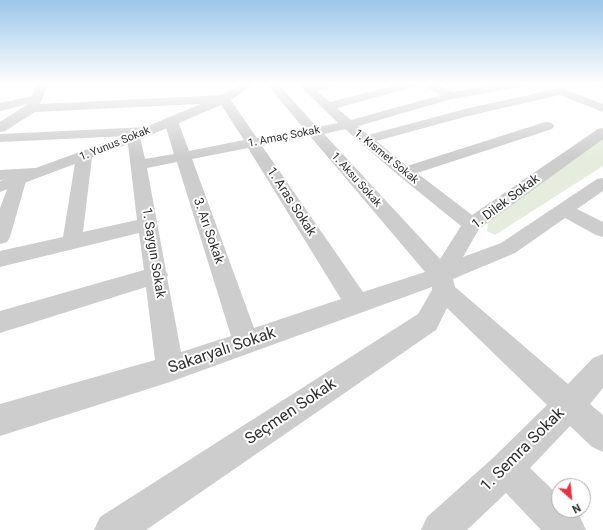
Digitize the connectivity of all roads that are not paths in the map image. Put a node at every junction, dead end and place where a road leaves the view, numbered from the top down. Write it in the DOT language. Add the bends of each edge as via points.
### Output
graph roads {
  1 [pos="24,109"];
  2 [pos="27,109"];
  3 [pos="199,109"];
  4 [pos="231,109"];
  5 [pos="293,109"];
  6 [pos="331,109"];
  7 [pos="405,109"];
  8 [pos="483,109"];
  9 [pos="0,119"];
  10 [pos="171,121"];
  11 [pos="347,125"];
  12 [pos="547,126"];
  13 [pos="0,128"];
  14 [pos="313,132"];
  15 [pos="603,132"];
  16 [pos="141,134"];
  17 [pos="0,138"];
  18 [pos="365,140"];
  19 [pos="252,143"];
  20 [pos="183,156"];
  21 [pos="84,157"];
  22 [pos="139,165"];
  23 [pos="41,172"];
  24 [pos="404,172"];
  25 [pos="0,175"];
  26 [pos="18,181"];
  27 [pos="603,183"];
  28 [pos="0,187"];
  29 [pos="564,210"];
  30 [pos="148,224"];
  31 [pos="472,225"];
  32 [pos="603,230"];
  33 [pos="0,237"];
  34 [pos="72,242"];
  35 [pos="0,258"];
  36 [pos="157,275"];
  37 [pos="442,283"];
  38 [pos="358,305"];
  39 [pos="0,322"];
  40 [pos="246,342"];
  41 [pos="603,367"];
  42 [pos="170,369"];
  43 [pos="569,405"];
  44 [pos="0,420"];
  45 [pos="603,436"];
  46 [pos="506,470"];
  47 [pos="118,529"];
  48 [pos="440,530"];
  49 [pos="567,530"];
  1 -- 9 [label="street"];
  2 -- 13 [label="street"];
  3 -- 10 [label="street, 1. Yunus Sokak"];
  4 -- 19 [label="street, 1. Aras Sokak"];
  5 -- 14 [label="street, 1. Aksu Sokak"];
  6 -- 11 [label="street, 1. Kısmet Sokak"];
  7 -- 11 [label="street, 1. Amaç Sokak"];
  8 -- 18 [label="street"];
  10 -- 16 [label="street, 1. Yunus Sokak"];
  10 -- 20 [label="street, 3. Arı Sokak"];
  11 -- 14 [label="street, 1. Amaç Sokak"];
  11 -- 18 [label="street, 1. Kısmet Sokak"];
  12 -- 24 [label="street"];
  14 -- 19 [label="street, 1. Amaç Sokak"];
  14 -- 37 [label="street, 1. Aksu Sokak"];
  15 -- 31 [label="street, 1. Dilek Sokak"];
  16 -- 17 [label="street"];
  16 -- 21 [label="street, 1. Yunus Sokak"];
  16 -- 22 [label="street, 1. Saygın Sokak"];
  18 -- 24 [label="street, 1. Kısmet Sokak"];
  19 -- 20 [label="street, 1. Amaç Sokak"];
  19 -- 38 [label="street, 1. Aras Sokak"];
  20 -- 22 [label="street, 1. Amaç Sokak"];
  20 -- 40 [label="street, 3. Arı Sokak"];
  21 -- 23 [label="street, 1. Yunus Sokak"];
  21 -- 34 [label="street"];
  22 -- 30 [label="street, 1. Saygın Sokak"];
  23 -- 25 [label="street"];
  23 -- 26 [label="street, 1. Yunus Sokak"];
  24 -- 31 [label="street, 1. Kısmet Sokak"];
  26 -- 28 [label="street, 1. Yunus Sokak"];
  26 -- 33 [label="street"];
  27 -- 29 [label="street"];
  29 -- 32 [label="street"];
  29 -- 37 [label="street" via="508,248"];
  30 -- 34 [label="street"];
  30 -- 36 [label="street, 1. Saygın Sokak"];
  31 -- 37 [label="street, 1. Dilek Sokak"];
  34 -- 35 [label="street"];
  36 -- 39 [label="street"];
  36 -- 42 [label="street, 1. Saygın Sokak"];
  37 -- 38 [label="street, Sakaryalı Sokak"];
  37 -- 43 [label="street, 1. Aksu Sokak"];
  37 -- 47 [label="street, Seçmen Sokak" via="427,322"];
  38 -- 40 [label="street, Sakaryalı Sokak"];
  40 -- 42 [label="street, Sakaryalı Sokak"];
  41 -- 43 [label="street, 1. Semra Sokak"];
  42 -- 44 [label="street, Sakaryalı Sokak"];
  43 -- 45 [label="street, 1. Aksu Sokak"];
  43 -- 46 [label="street, 1. Semra Sokak"];
  46 -- 48 [label="street, 1. Semra Sokak"];
  46 -- 49 [label="street"];
}
